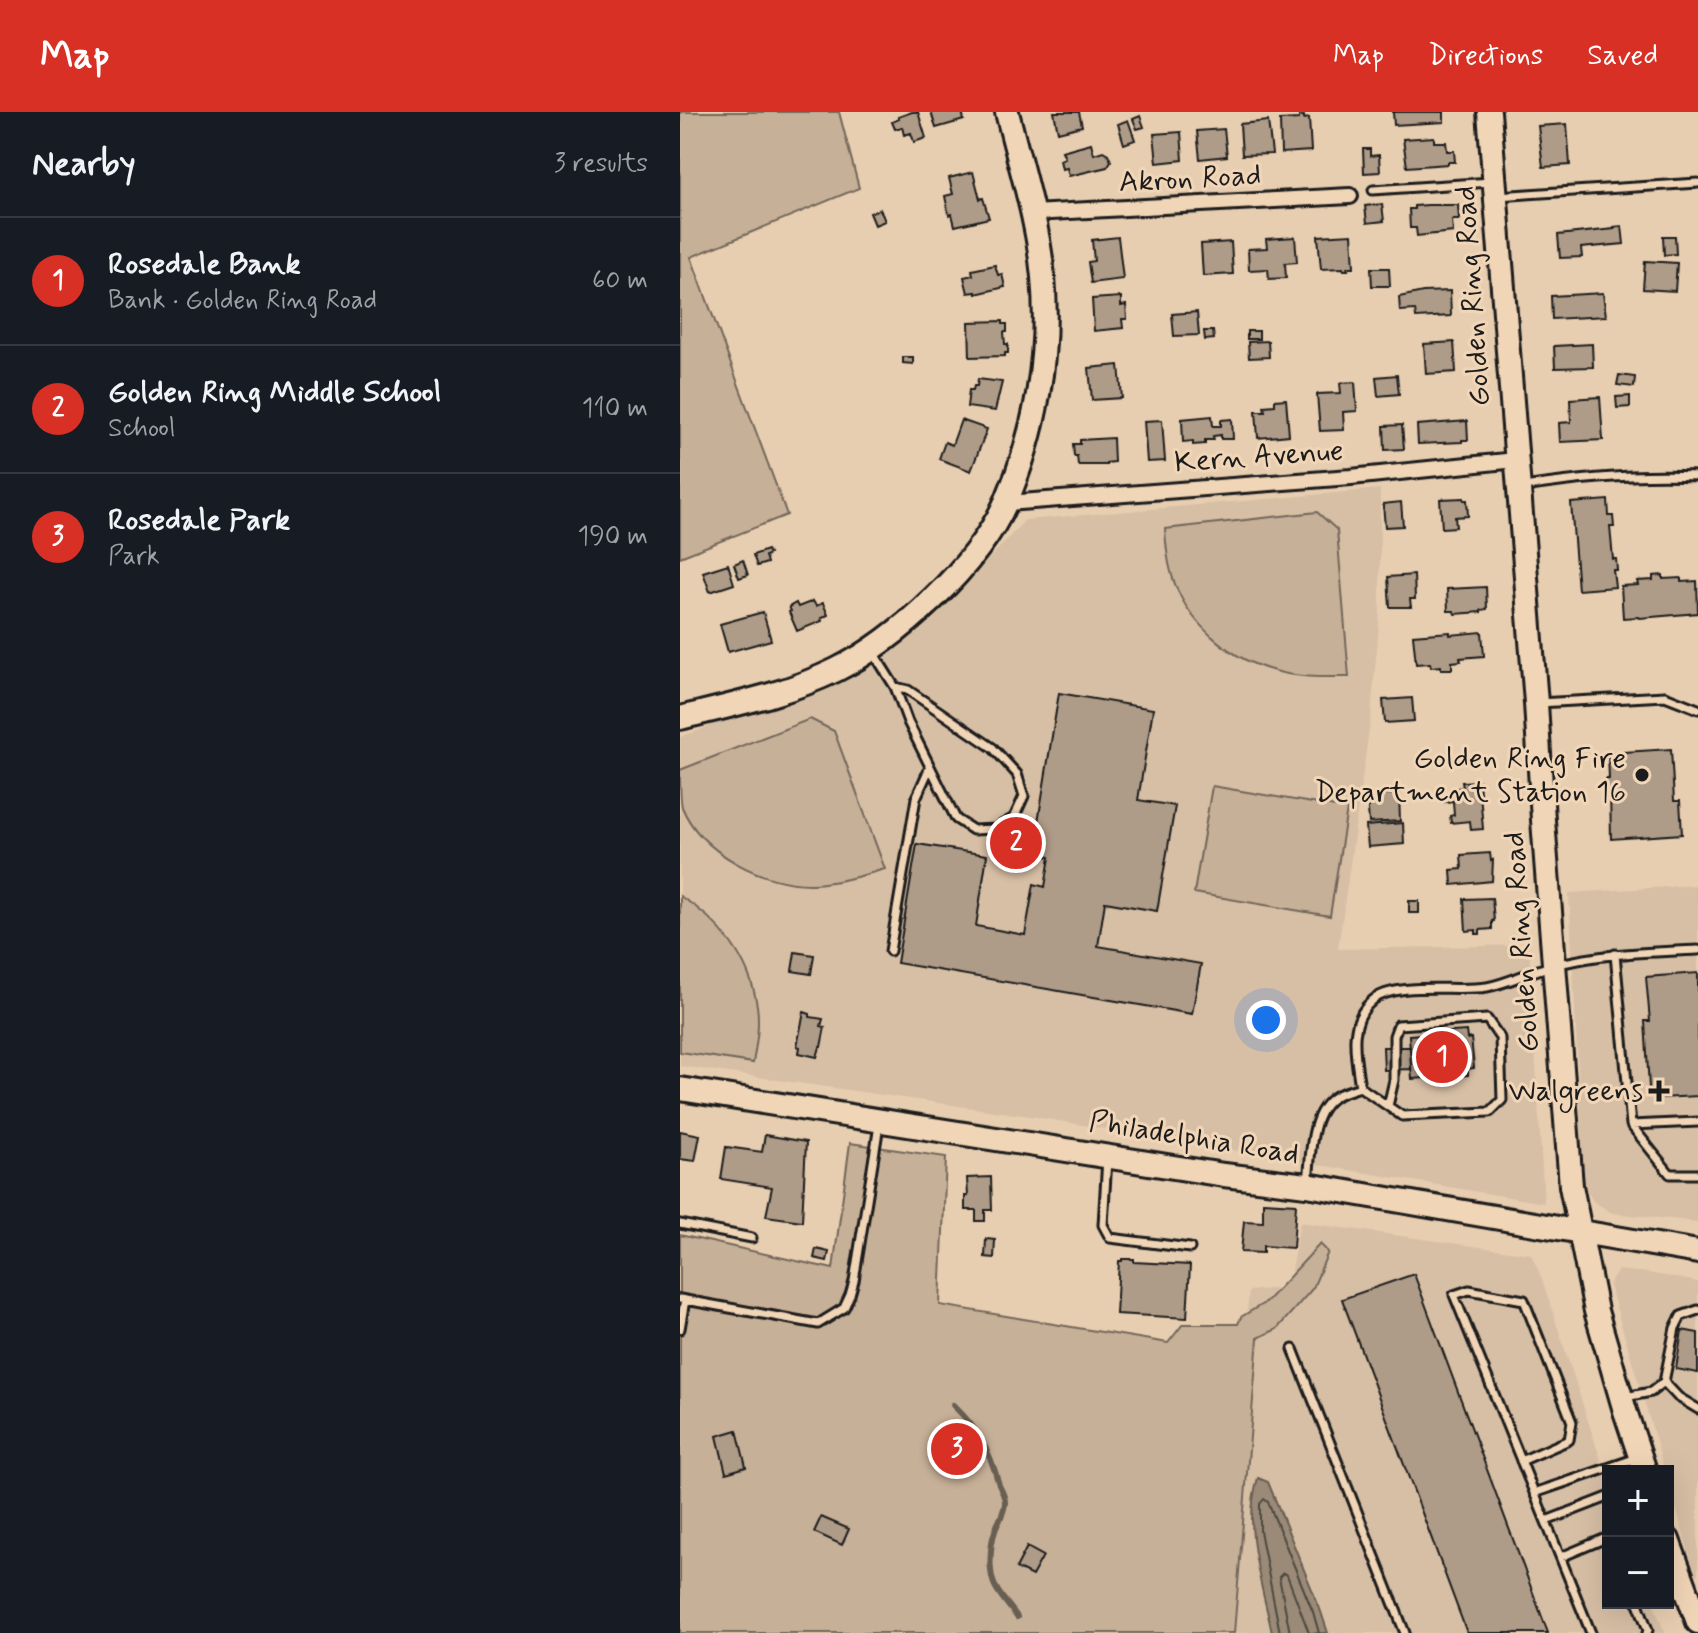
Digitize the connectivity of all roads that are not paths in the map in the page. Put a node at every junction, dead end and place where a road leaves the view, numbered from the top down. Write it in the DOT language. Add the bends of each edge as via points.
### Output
graph roads {
  1 [pos="1007,112"];
  2 [pos="1489,112"];
  3 [pos="1698,183"];
  4 [pos="1494,189"];
  5 [pos="1373,190"];
  6 [pos="1350,196"];
  7 [pos="1032,213"];
  8 [pos="1516,460"];
  9 [pos="1698,476"];
  10 [pos="1518,488"];
  11 [pos="1006,503"];
  12 [pos="872,650"];
  13 [pos="895,687"];
  14 [pos="1536,703"];
  15 [pos="1698,709"];
  16 [pos="680,718"];
  17 [pos="930,767"];
  18 [pos="1698,950"];
  19 [pos="890,951"];
  20 [pos="1615,954"];
  21 [pos="1554,965"];
  22 [pos="1360,1087"];
  23 [pos="680,1089"];
  24 [pos="1388,1106"];
  25 [pos="880,1121"];
  26 [pos="1698,1122"];
  27 [pos="1631,1125"];
  28 [pos="1107,1156"];
  29 [pos="1698,1174"];
  30 [pos="1307,1185"];
  31 [pos="680,1224"];
  32 [pos="1579,1231"];
  33 [pos="752,1238"];
  34 [pos="1190,1248"];
  35 [pos="1698,1252"];
  36 [pos="682,1299"];
  37 [pos="1698,1310"];
  38 [pos="680,1329"];
  39 [pos="1293,1349"];
  40 [pos="1664,1382"];
  41 [pos="1621,1398"];
  42 [pos="1698,1409"];
  43 [pos="1521,1461"];
  44 [pos="1642,1464"];
  45 [pos="1534,1493"];
  46 [pos="1602,1499"];
  47 [pos="1546,1521"];
  48 [pos="1602,1540"];
  49 [pos="1674,1553"];
  50 [pos="1561,1557"];
  51 [pos="1693,1596"];
  52 [pos="1640,1609"];
  53 [pos="1698,1622"];
  54 [pos="1405,1633"];
  55 [pos="1591,1633"];
  56 [pos="1647,1633"];
  1 -- 7 [label="main road"];
  2 -- 4 [label="main road, Golden Ring Road"];
  3 -- 4 [label="lane"];
  4 -- 5 [label="lane"];
  4 -- 8 [label="main road, Golden Ring Road"];
  6 -- 7 [label="street, Akron Road"];
  7 -- 11 [label="main road" via="1044,279 1043,359 1033,419"];
  8 -- 10 [label="main road, Golden Ring Road"];
  8 -- 11 [label="street, Kern Avenue"];
  9 -- 10 [label="lane" via="1570,480"];
  10 -- 14 [label="main road, Golden Ring Road"];
  11 -- 12 [label="main road" via="936,596"];
  12 -- 13 [label="lane"];
  12 -- 16 [label="main road" via="790,688"];
  13 -- 17 [label="lane"];
  13 -- 17 [label="lane" via="908,690 993,748 1017,774 1024,796 1014,818 995,829 973,830 956,819"];
  14 -- 15 [label="lane" via="1665,696"];
  14 -- 21 [label="main road, Golden Ring Road"];
  17 -- 19 [label="lane" via="916,798"];
  18 -- 20 [label="lane"];
  20 -- 21 [label="lane"];
  20 -- 27 [label="lane"];
  21 -- 22 [label="lane" via="1486,987 1408,990 1371,1001 1354,1036"];
  21 -- 32 [label="main road, Golden Ring Road"];
  22 -- 24 [label="lane"];
  22 -- 30 [label="lane" via="1335,1096 1323,1109"];
  23 -- 25 [label="main road, Philadelphia Road"];
  24 -- 24 [label="lane" via="1402,1116 1490,1112 1502,1100 1500,1038 1487,1019 1398,1025"];
  25 -- 28 [label="main road, Philadelphia Road"];
  25 -- 36 [label="lane" via="854,1281 844,1308 818,1324"];
  26 -- 27 [label="lane"];
  27 -- 29 [label="lane" via="1670,1174"];
  28 -- 30 [label="main road, Philadelphia Road"];
  28 -- 34 [label="lane" via="1103,1225 1110,1238"];
  30 -- 32 [label="main road, Philadelphia Road"];
  31 -- 33 [label="lane"];
  32 -- 35 [label="main road, Philadelphia Road"];
  32 -- 41 [label="main road, Golden Ring Road"];
  36 -- 38 [label="lane"];
  37 -- 40 [label="lane" via="1681,1316 1675,1328"];
  39 -- 54 [label="lane"];
  40 -- 41 [label="lane" via="1651,1392"];
  40 -- 42 [label="lane"];
  41 -- 44 [label="main road, Golden Ring Road"];
  43 -- 43 [label="lane" via="1569,1440 1572,1422 1524,1300 1469,1290 1454,1295"];
  43 -- 45 [label="lane"];
  44 -- 45 [label="lane"];
  45 -- 47 [label="lane"];
  46 -- 47 [label="lane"];
  47 -- 50 [label="lane"];
  48 -- 50 [label="lane"];
  49 -- 51 [label="main road"];
  50 -- 55 [label="lane"];
  51 -- 53 [label="main road"];
  52 -- 56 [label="lane"];
}
